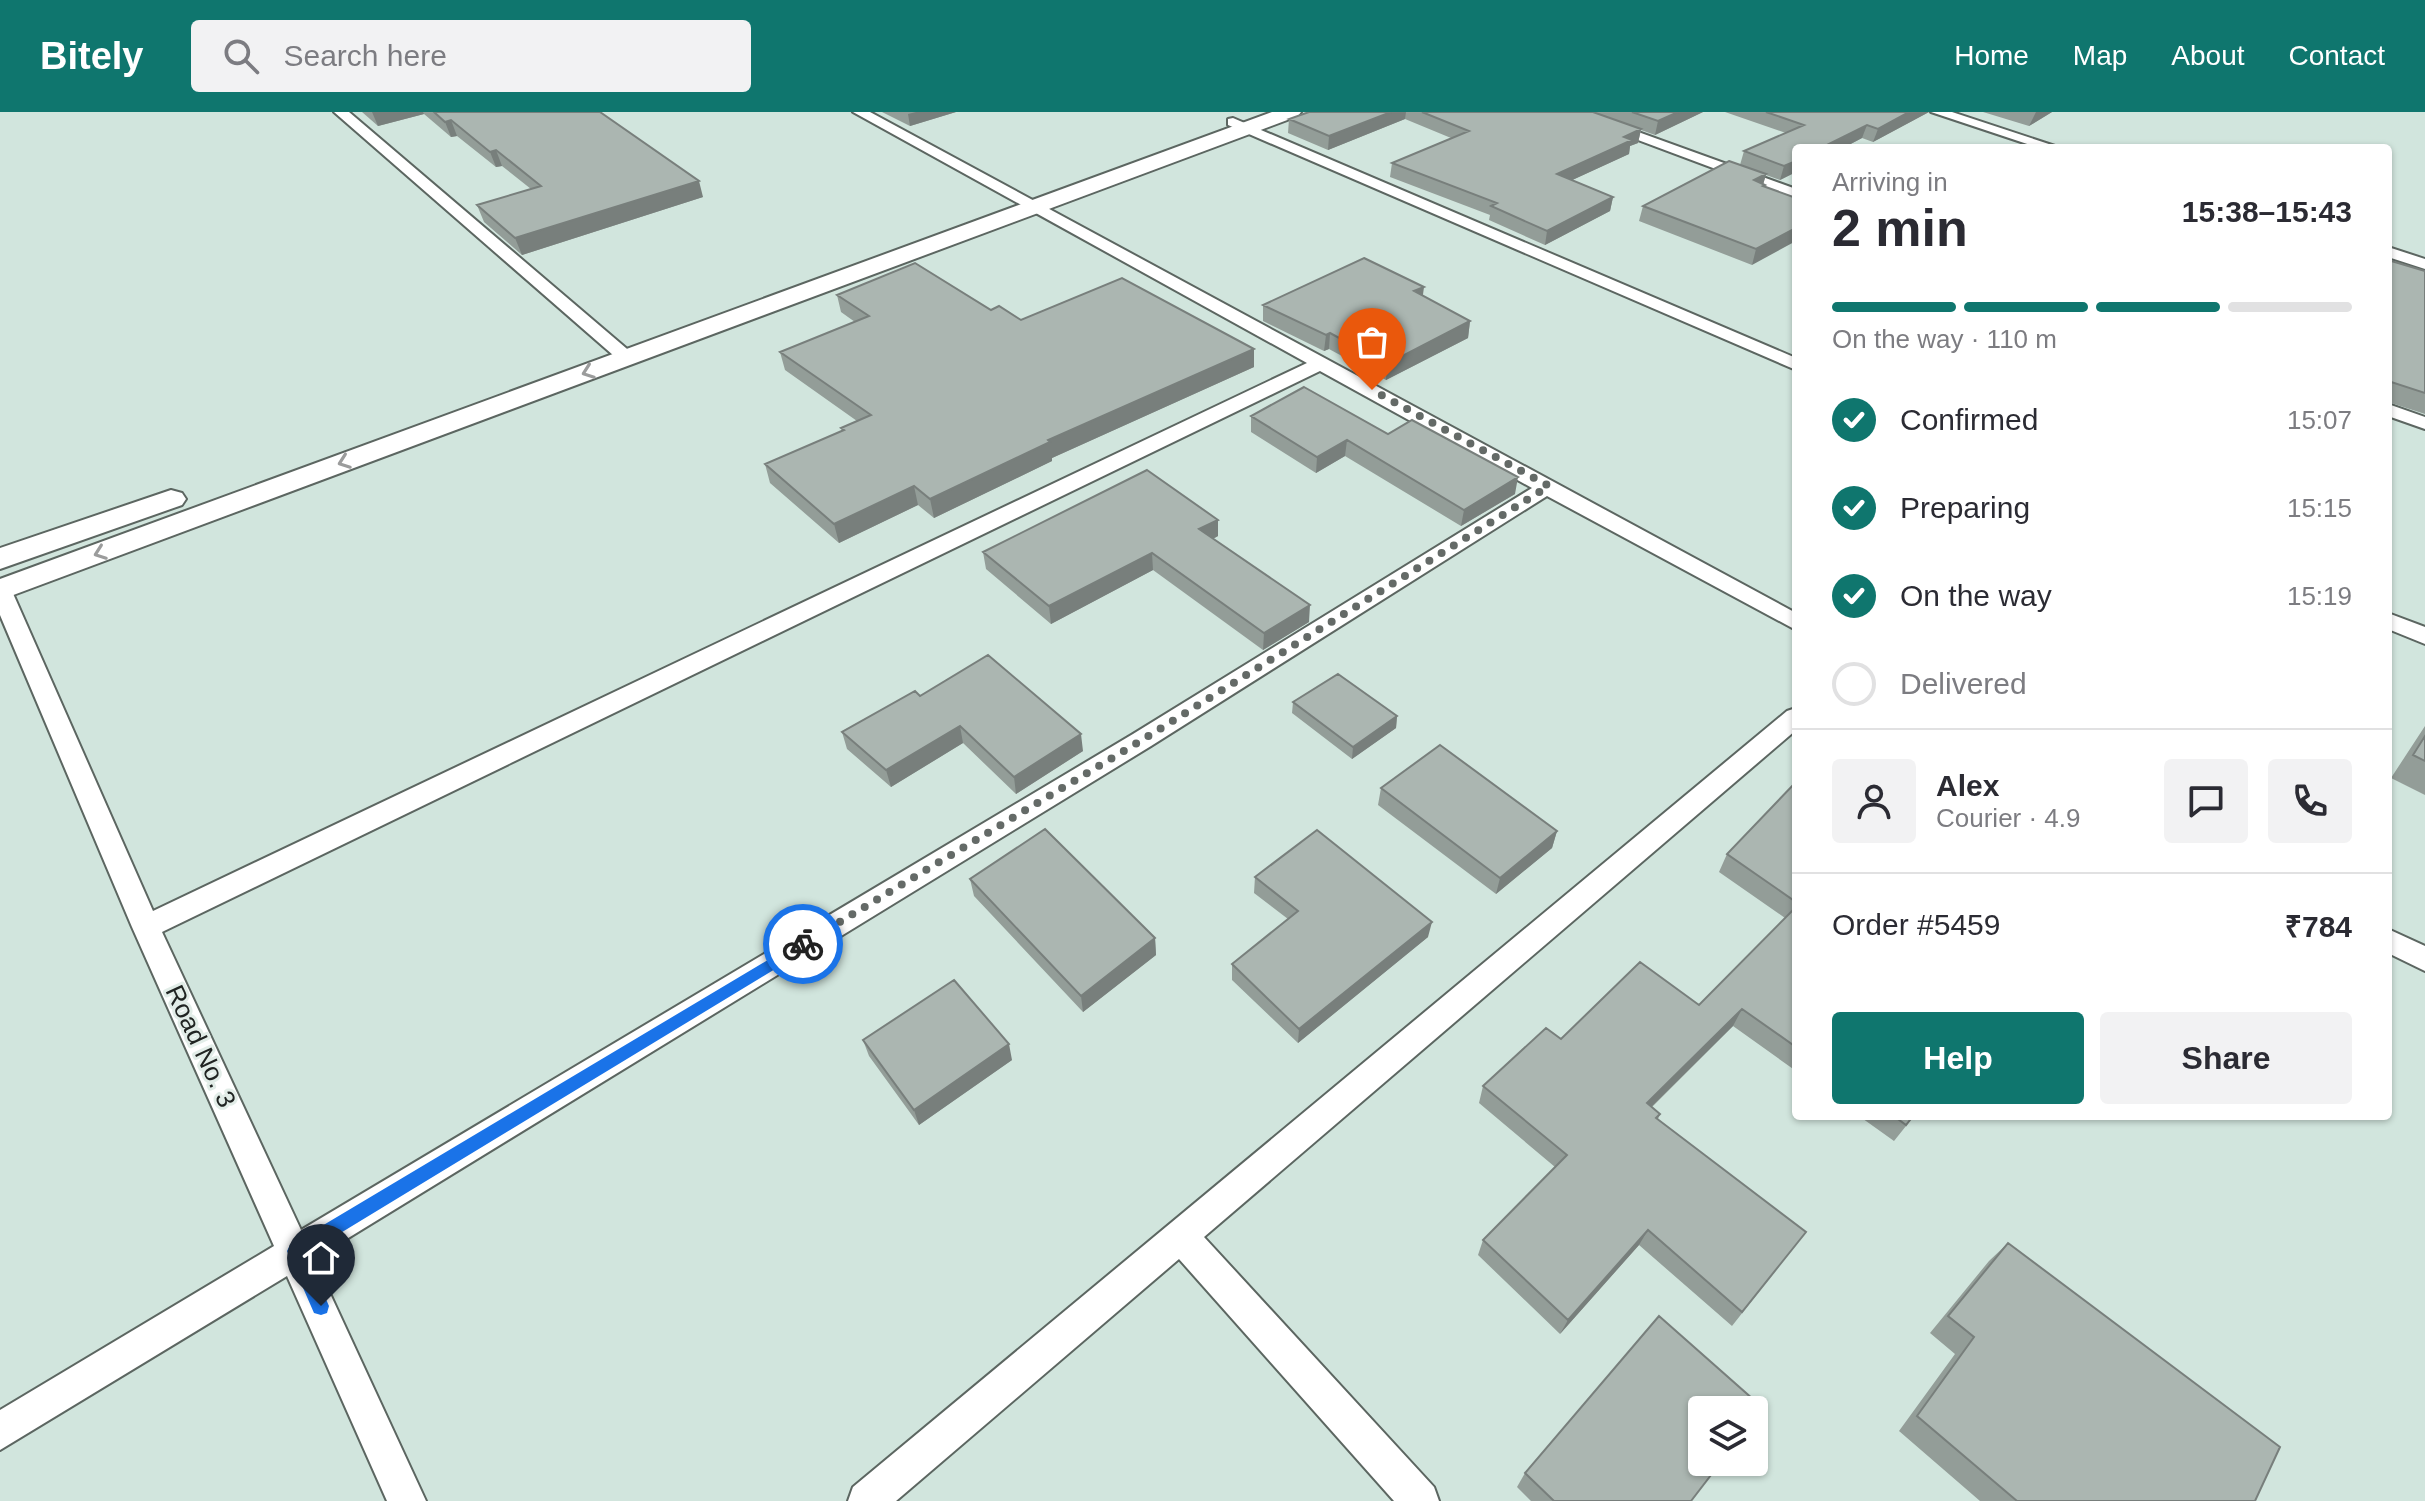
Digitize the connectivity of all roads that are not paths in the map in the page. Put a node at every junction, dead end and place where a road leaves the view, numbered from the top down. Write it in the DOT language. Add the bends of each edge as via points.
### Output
graph roads {
  1 [pos="341,112"];
  2 [pos="860,112"];
  3 [pos="1291,112"];
  4 [pos="1570,112"];
  5 [pos="1938,112"];
  6 [pos="1247,121"];
  7 [pos="2041,144"];
  8 [pos="1792,193"];
  9 [pos="1027,203"];
  10 [pos="2392,253"];
  11 [pos="2425,264"];
  12 [pos="618,350"];
  13 [pos="1322,363"];
  14 [pos="1792,363"];
  15 [pos="2392,411"];
  16 [pos="2425,423"];
  17 [pos="256,469"];
  18 [pos="1549,486"];
  19 [pos="196,490"];
  20 [pos="0,559"];
  21 [pos="0,589"];
  22 [pos="1792,621"];
  23 [pos="2392,622"];
  24 [pos="2425,636"];
  25 [pos="1792,720"];
  26 [pos="146,927"];
  27 [pos="2392,942"];
  28 [pos="2425,959"];
  29 [pos="1181,1236"];
  30 [pos="296,1251"];
  31 [pos="0,1431"];
  32 [pos="407,1501"];
  33 [pos="867,1501"];
  34 [pos="1420,1501"];
  1 -- 12 [label="street"];
  2 -- 9 [label="street"];
  3 -- 6 [label="main road"];
  4 -- 8 [label="street"];
  5 -- 7 [label="street"];
  6 -- 9 [label="main road"];
  6 -- 14 [label="street"];
  9 -- 12 [label="main road"];
  9 -- 13 [label="street"];
  10 -- 11 [label="street"];
  12 -- 17 [label="main road"];
  12 -- 21 [label="main road, one-way"];
  13 -- 18 [label="street"];
  13 -- 26 [label="street"];
  15 -- 16 [label="street"];
  18 -- 22 [label="street"];
  18 -- 30 [label="street" via="1142,740"];
  19 -- 20 [label="main road"];
  21 -- 26 [label="street, Road No. 3"];
  23 -- 24 [label="street"];
  25 -- 29 [label="street"];
  26 -- 30 [label="street, Road No. 3"];
  27 -- 28 [label="street"];
  29 -- 33 [label="street"];
  29 -- 34 [label="street"];
  30 -- 31 [label="street"];
  30 -- 32 [label="street, Road No. 3"];
}
